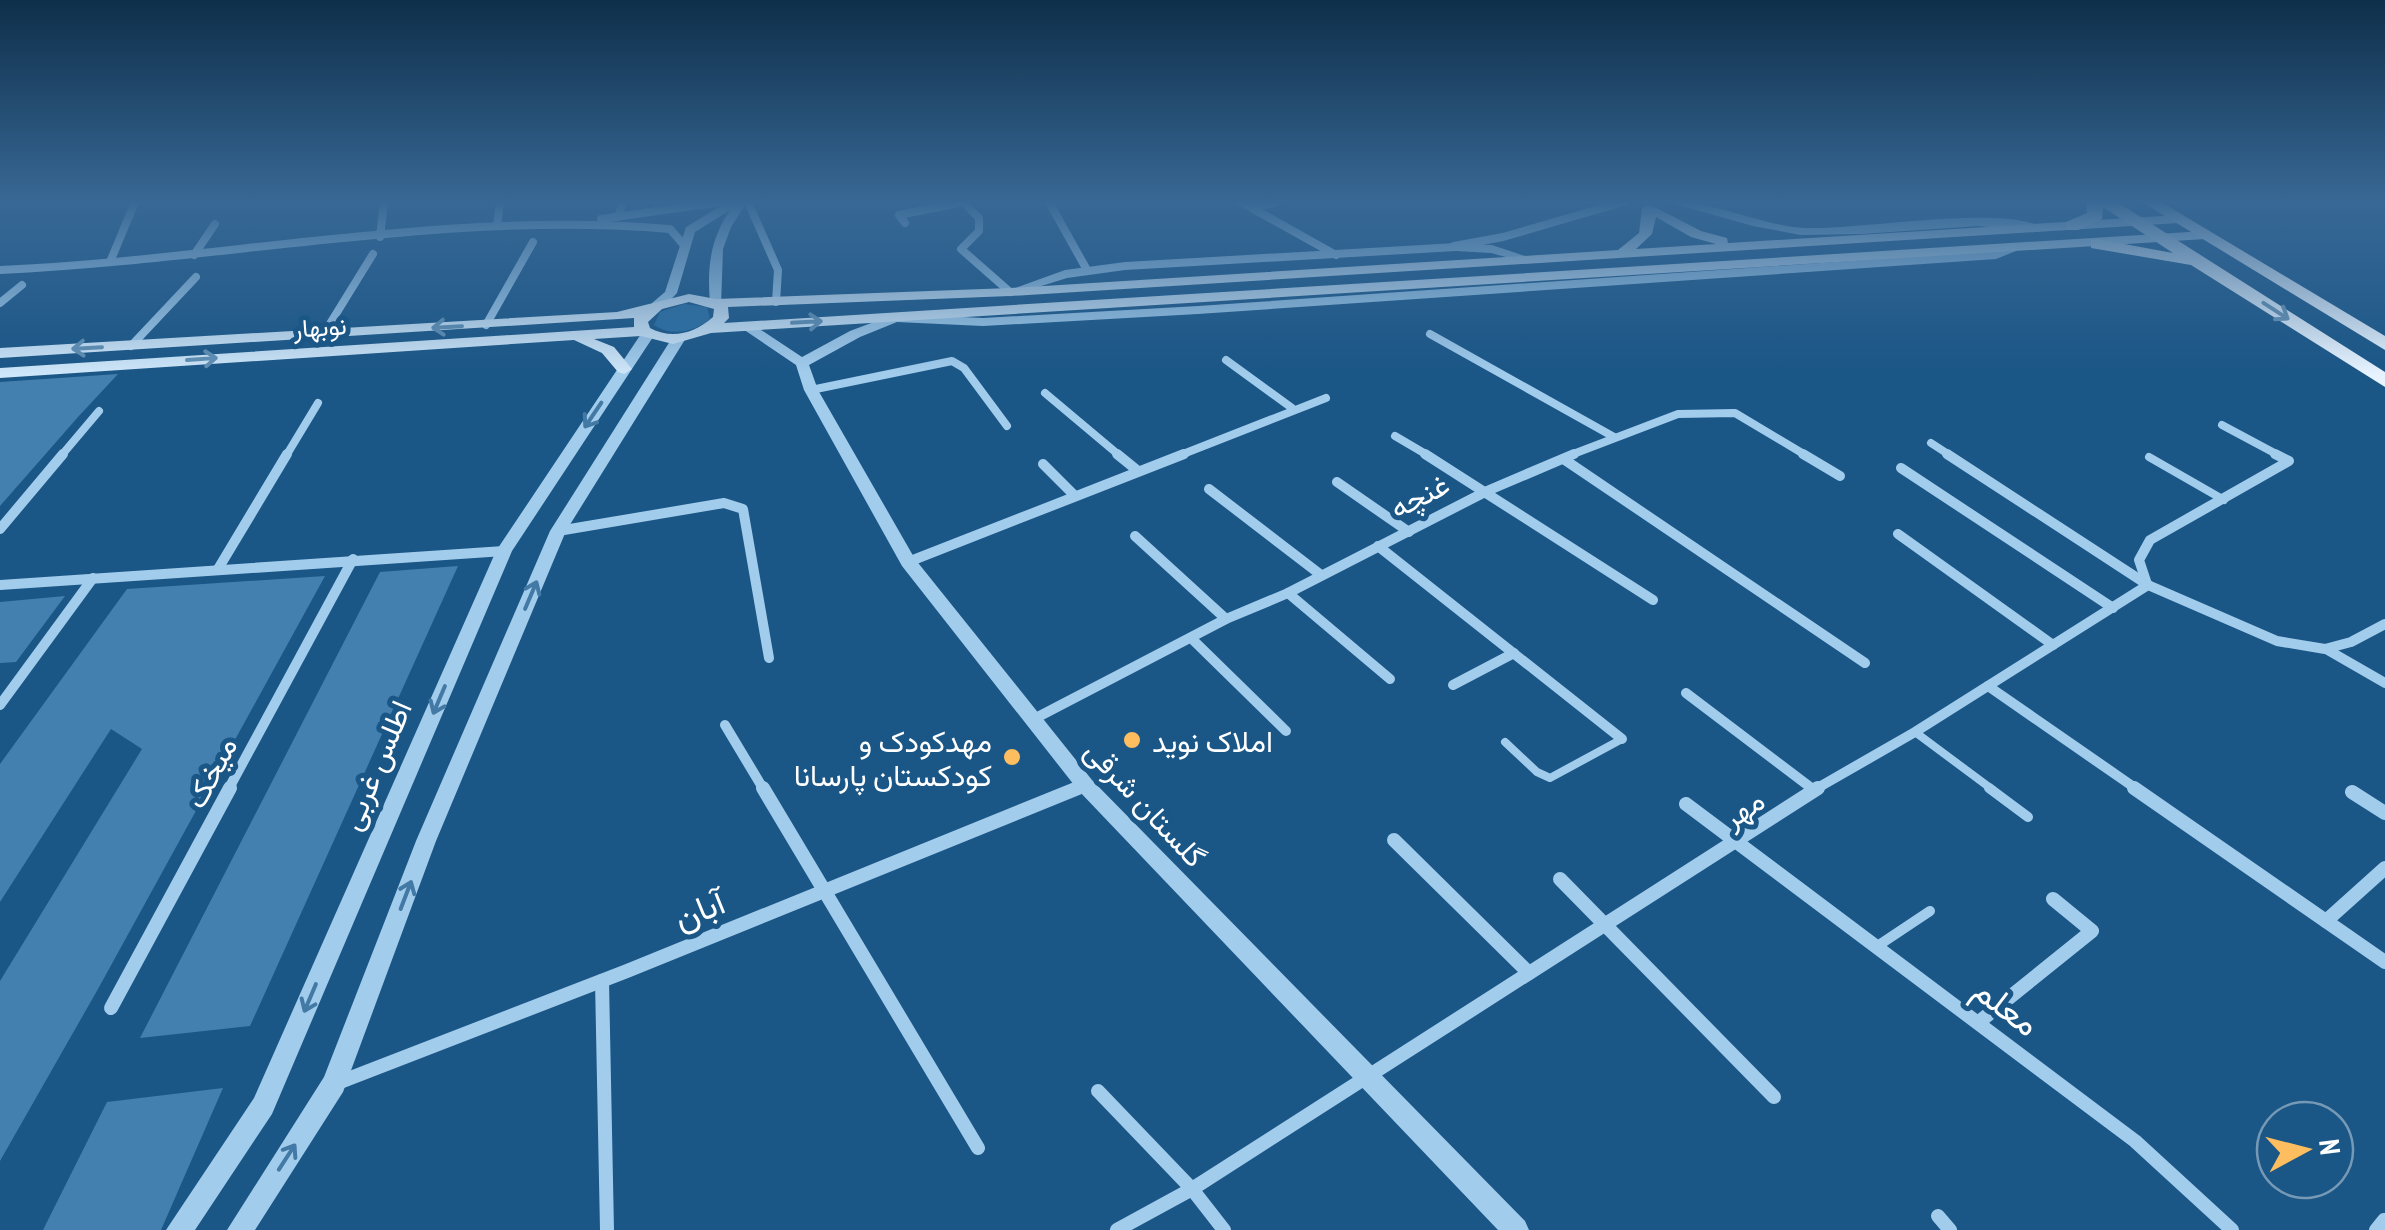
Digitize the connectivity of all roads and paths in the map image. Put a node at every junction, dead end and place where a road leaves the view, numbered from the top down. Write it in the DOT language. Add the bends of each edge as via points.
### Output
graph roads {
  1 [pos="141,259"];
  2 [pos="370,259"];
  3 [pos="523,259"];
  4 [pos="680,259"];
  5 [pos="713,259"];
  6 [pos="772,259"];
  7 [pos="972,259"];
  8 [pos="1082,259"];
  9 [pos="1263,259"];
  10 [pos="1509,259"];
  11 [pos="1862,259"];
  12 [pos="1916,259"];
  13 [pos="2174,259"];
  14 [pos="2196,259"];
  15 [pos="2246,259"];
  16 [pos="110,262"];
  17 [pos="1432,265"];
  18 [pos="1778,267"];
  19 [pos="0,270"];
  20 [pos="1088,270"];
  21 [pos="2217,273"];
  22 [pos="196,277"];
  23 [pos="1608,278"];
  24 [pos="1437,284"];
  25 [pos="22,285"];
  26 [pos="1010,292"];
  27 [pos="776,302"];
  28 [pos="0,303"];
  29 [pos="716,303"];
  30 [pos="653,308"];
  31 [pos="896,318"];
  32 [pos="486,325"];
  33 [pos="744,325"];
  34 [pos="710,329"];
  35 [pos="645,332"];
  36 [pos="323,334"];
  37 [pos="1430,334"];
  38 [pos="569,336"];
  39 [pos="679,338"];
  40 [pos="2385,344"];
  41 [pos="131,346"];
  42 [pos="0,353"];
  43 [pos="1226,360"];
  44 [pos="802,363"];
  45 [pos="624,369"];
  46 [pos="0,373"];
  47 [pos="2385,382"];
  48 [pos="811,390"];
  49 [pos="1045,392"];
  50 [pos="1326,398"];
  51 [pos="318,403"];
  52 [pos="1292,408"];
  53 [pos="99,411"];
  54 [pos="2222,424"];
  55 [pos="1007,426"];
  56 [pos="1395,436"];
  57 [pos="1614,437"];
  58 [pos="1931,444"];
  59 [pos="2149,458"];
  60 [pos="1564,460"];
  61 [pos="1043,464"];
  62 [pos="1901,468"];
  63 [pos="1138,471"];
  64 [pos="1840,476"];
  65 [pos="1337,482"];
  66 [pos="1209,489"];
  67 [pos="1487,490"];
  68 [pos="1074,496"];
  69 [pos="2224,500"];
  70 [pos="0,529"];
  71 [pos="558,531"];
  72 [pos="1409,532"];
  73 [pos="1898,534"];
  74 [pos="1135,536"];
  75 [pos="1378,546"];
  76 [pos="504,550"];
  77 [pos="353,559"];
  78 [pos="908,562"];
  79 [pos="218,569"];
  80 [pos="1322,575"];
  81 [pos="93,578"];
  82 [pos="2148,584"];
  83 [pos="0,585"];
  84 [pos="1288,592"];
  85 [pos="1654,600"];
  86 [pos="2113,608"];
  87 [pos="1226,619"];
  88 [pos="2385,624"];
  89 [pos="1191,638"];
  90 [pos="2053,645"];
  91 [pos="2326,649"];
  92 [pos="1514,653"];
  93 [pos="770,658"];
  94 [pos="1865,664"];
  95 [pos="1390,679"];
  96 [pos="2385,683"];
  97 [pos="1453,685"];
  98 [pos="1988,686"];
  99 [pos="1686,692"];
  100 [pos="0,705"];
  101 [pos="1032,720"];
  102 [pos="724,725"];
  103 [pos="1286,731"];
  104 [pos="1915,732"];
  105 [pos="1622,738"];
  106 [pos="1505,742"];
  107 [pos="1084,785"];
  108 [pos="1814,790"];
  109 [pos="2352,792"];
  110 [pos="1686,804"];
  111 [pos="2385,813"];
  112 [pos="2028,817"];
  113 [pos="1394,840"];
  114 [pos="1735,844"];
  115 [pos="2385,868"];
  116 [pos="1560,879"];
  117 [pos="822,890"];
  118 [pos="2053,898"];
  119 [pos="1930,911"];
  120 [pos="2326,921"];
  121 [pos="1607,924"];
  122 [pos="1876,947"];
  123 [pos="2385,962"];
  124 [pos="1529,973"];
  125 [pos="602,981"];
  126 [pos="111,1008"];
  127 [pos="1978,1022"];
  128 [pos="1368,1074"];
  129 [pos="334,1084"];
  130 [pos="1098,1092"];
  131 [pos="1774,1097"];
  132 [pos="978,1148"];
  133 [pos="1192,1189"];
  134 [pos="1938,1216"];
  135 [pos="2384,1220"];
  136 [pos="179,1230"];
  137 [pos="240,1230"];
  138 [pos="607,1230"];
  139 [pos="1117,1230"];
  140 [pos="1224,1230"];
  141 [pos="1516,1230"];
  142 [pos="1950,1230"];
  143 [pos="2232,1230"];
  144 [pos="2376,1230"];
  1 -- 16 [label="street"];
  2 -- 36 [label="street"];
  3 -- 32 [label="street"];
  4 -- 30 [label="street" via="671,293"];
  5 -- 29 [label="street"];
  6 -- 27 [label="street"];
  7 -- 26 [label="street"];
  8 -- 20 [label="street"];
  9 -- 20 [label="street"];
  10 -- 17 [label="main road"];
  11 -- 18 [label="main road"];
  12 -- 18 [label="street"];
  13 -- 21 [label="main road"];
  14 -- 21 [label="main road"];
  15 -- 40 [label="main road"];
  16 -- 19 [label="street"];
  17 -- 24 [label="main road" via="1421,275"];
  17 -- 26 [label="main road"];
  18 -- 23 [label="main road"];
  20 -- 26 [label="street"];
  21 -- 47 [label="main road, one-way"];
  22 -- 41 [label="street"];
  23 -- 24 [label="main road"];
  23 -- 31 [label="street" via="1003,321"];
  24 -- 31 [label="main road"];
  25 -- 28 [label="street"];
  26 -- 27 [label="main road"];
  27 -- 29 [label="main road"];
  29 -- 30 [label="main road, نوبهار" via="689,298"];
  29 -- 34 [label="main road" via="721,318"];
  30 -- 32 [label="main road, نوبهار" via="617,318"];
  30 -- 35 [label="main road" via="640,321"];
  33 -- 31 [label="main road, one-way"];
  31 -- 44 [label="street"];
  32 -- 36 [label="main road, نوبهار, one-way"];
  33 -- 34 [label="main road"];
  33 -- 44 [label="street"];
  34 -- 39 [label="main road"];
  35 -- 38 [label="main road, نوبهار"];
  35 -- 39 [label="main road, نوبهار"];
  35 -- 45 [label="street, اطلس غربی"];
  36 -- 41 [label="main road, نوبهار"];
  37 -- 57 [label="street"];
  38 -- 45 [label="main road" via="608,350"];
  46 -- 38 [label="main road, نوبهار, one-way"];
  39 -- 71 [label="street"];
  41 -- 42 [label="main road, نوبهار, one-way"];
  43 -- 52 [label="street"];
  44 -- 48 [label="street, گلستان شرقی"];
  45 -- 76 [label="street, اطلس غربی, one-way"];
  48 -- 55 [label="street" via="952,361"];
  48 -- 78 [label="street, گلستان شرقی"];
  49 -- 63 [label="street"];
  50 -- 52 [label="street"];
  51 -- 79 [label="street"];
  52 -- 63 [label="street"];
  53 -- 70 [label="street"];
  54 -- 69 [label="street" via="2289,461"];
  56 -- 67 [label="street"];
  57 -- 60 [label="street, غنچه"];
  57 -- 64 [label="street, غنچه" via="1678,414 1734,413"];
  58 -- 82 [label="street"];
  59 -- 69 [label="lane"];
  60 -- 67 [label="street, غنچه"];
  60 -- 94 [label="street"];
  61 -- 68 [label="street"];
  62 -- 86 [label="street"];
  63 -- 68 [label="street"];
  65 -- 72 [label="street"];
  66 -- 80 [label="street"];
  67 -- 72 [label="street, غنچه"];
  67 -- 85 [label="street"];
  68 -- 78 [label="street"];
  69 -- 82 [label="street" via="2150,540 2139,560"];
  71 -- 93 [label="street" via="724,503 743,509"];
  129 -- 71 [label="street, one-way" via="426,841"];
  72 -- 75 [label="street, غنچه"];
  73 -- 90 [label="street"];
  74 -- 87 [label="street"];
  75 -- 80 [label="street, غنچه"];
  75 -- 92 [label="street"];
  76 -- 77 [label="street"];
  76 -- 136 [label="street, اطلس غربی, one-way" via="263,1106"];
  77 -- 79 [label="street"];
  77 -- 126 [label="street, میخک"];
  78 -- 101 [label="street, گلستان شرقی"];
  79 -- 81 [label="street"];
  80 -- 84 [label="street, غنچه"];
  81 -- 83 [label="street"];
  81 -- 100 [label="street"];
  82 -- 86 [label="street, مهر"];
  82 -- 91 [label="street" via="2278,641"];
  84 -- 87 [label="street, غنچه"];
  84 -- 95 [label="street"];
  86 -- 90 [label="street, مهر"];
  87 -- 89 [label="street, غنچه"];
  88 -- 91 [label="street"];
  89 -- 101 [label="street, غنچه"];
  89 -- 103 [label="street"];
  90 -- 98 [label="street, مهر"];
  91 -- 96 [label="street"];
  92 -- 97 [label="street"];
  92 -- 105 [label="street"];
  98 -- 104 [label="street, مهر"];
  98 -- 120 [label="street"];
  99 -- 108 [label="street"];
  101 -- 107 [label="street, گلستان شرقی"];
  102 -- 117 [label="street"];
  104 -- 108 [label="street, مهر"];
  104 -- 112 [label="lane"];
  105 -- 106 [label="lane" via="1550,778"];
  107 -- 117 [label="street, آبان"];
  107 -- 128 [label="street, گلستان شرقی"];
  108 -- 114 [label="street, مهر"];
  109 -- 111 [label="street"];
  110 -- 114 [label="street, معلم"];
  113 -- 124 [label="street"];
  114 -- 121 [label="street, مهر"];
  114 -- 122 [label="street, معلم"];
  115 -- 120 [label="street"];
  116 -- 121 [label="street"];
  117 -- 125 [label="street, آبان"];
  117 -- 132 [label="street"];
  118 -- 127 [label="street" via="2092,931"];
  119 -- 122 [label="lane"];
  120 -- 123 [label="street"];
  121 -- 124 [label="street, مهر"];
  121 -- 131 [label="street"];
  122 -- 127 [label="street, معلم"];
  124 -- 128 [label="street, مهر"];
  125 -- 129 [label="street, آبان"];
  125 -- 138 [label="street"];
  127 -- 143 [label="street, معلم" via="2134,1140"];
  128 -- 133 [label="street, مهر"];
  128 -- 141 [label="street, گلستان شرقی"];
  137 -- 129 [label="street, one-way"];
  130 -- 133 [label="street"];
  133 -- 139 [label="street, مهر"];
  133 -- 140 [label="street"];
  134 -- 142 [label="street"];
  135 -- 144 [label="street"];
}
